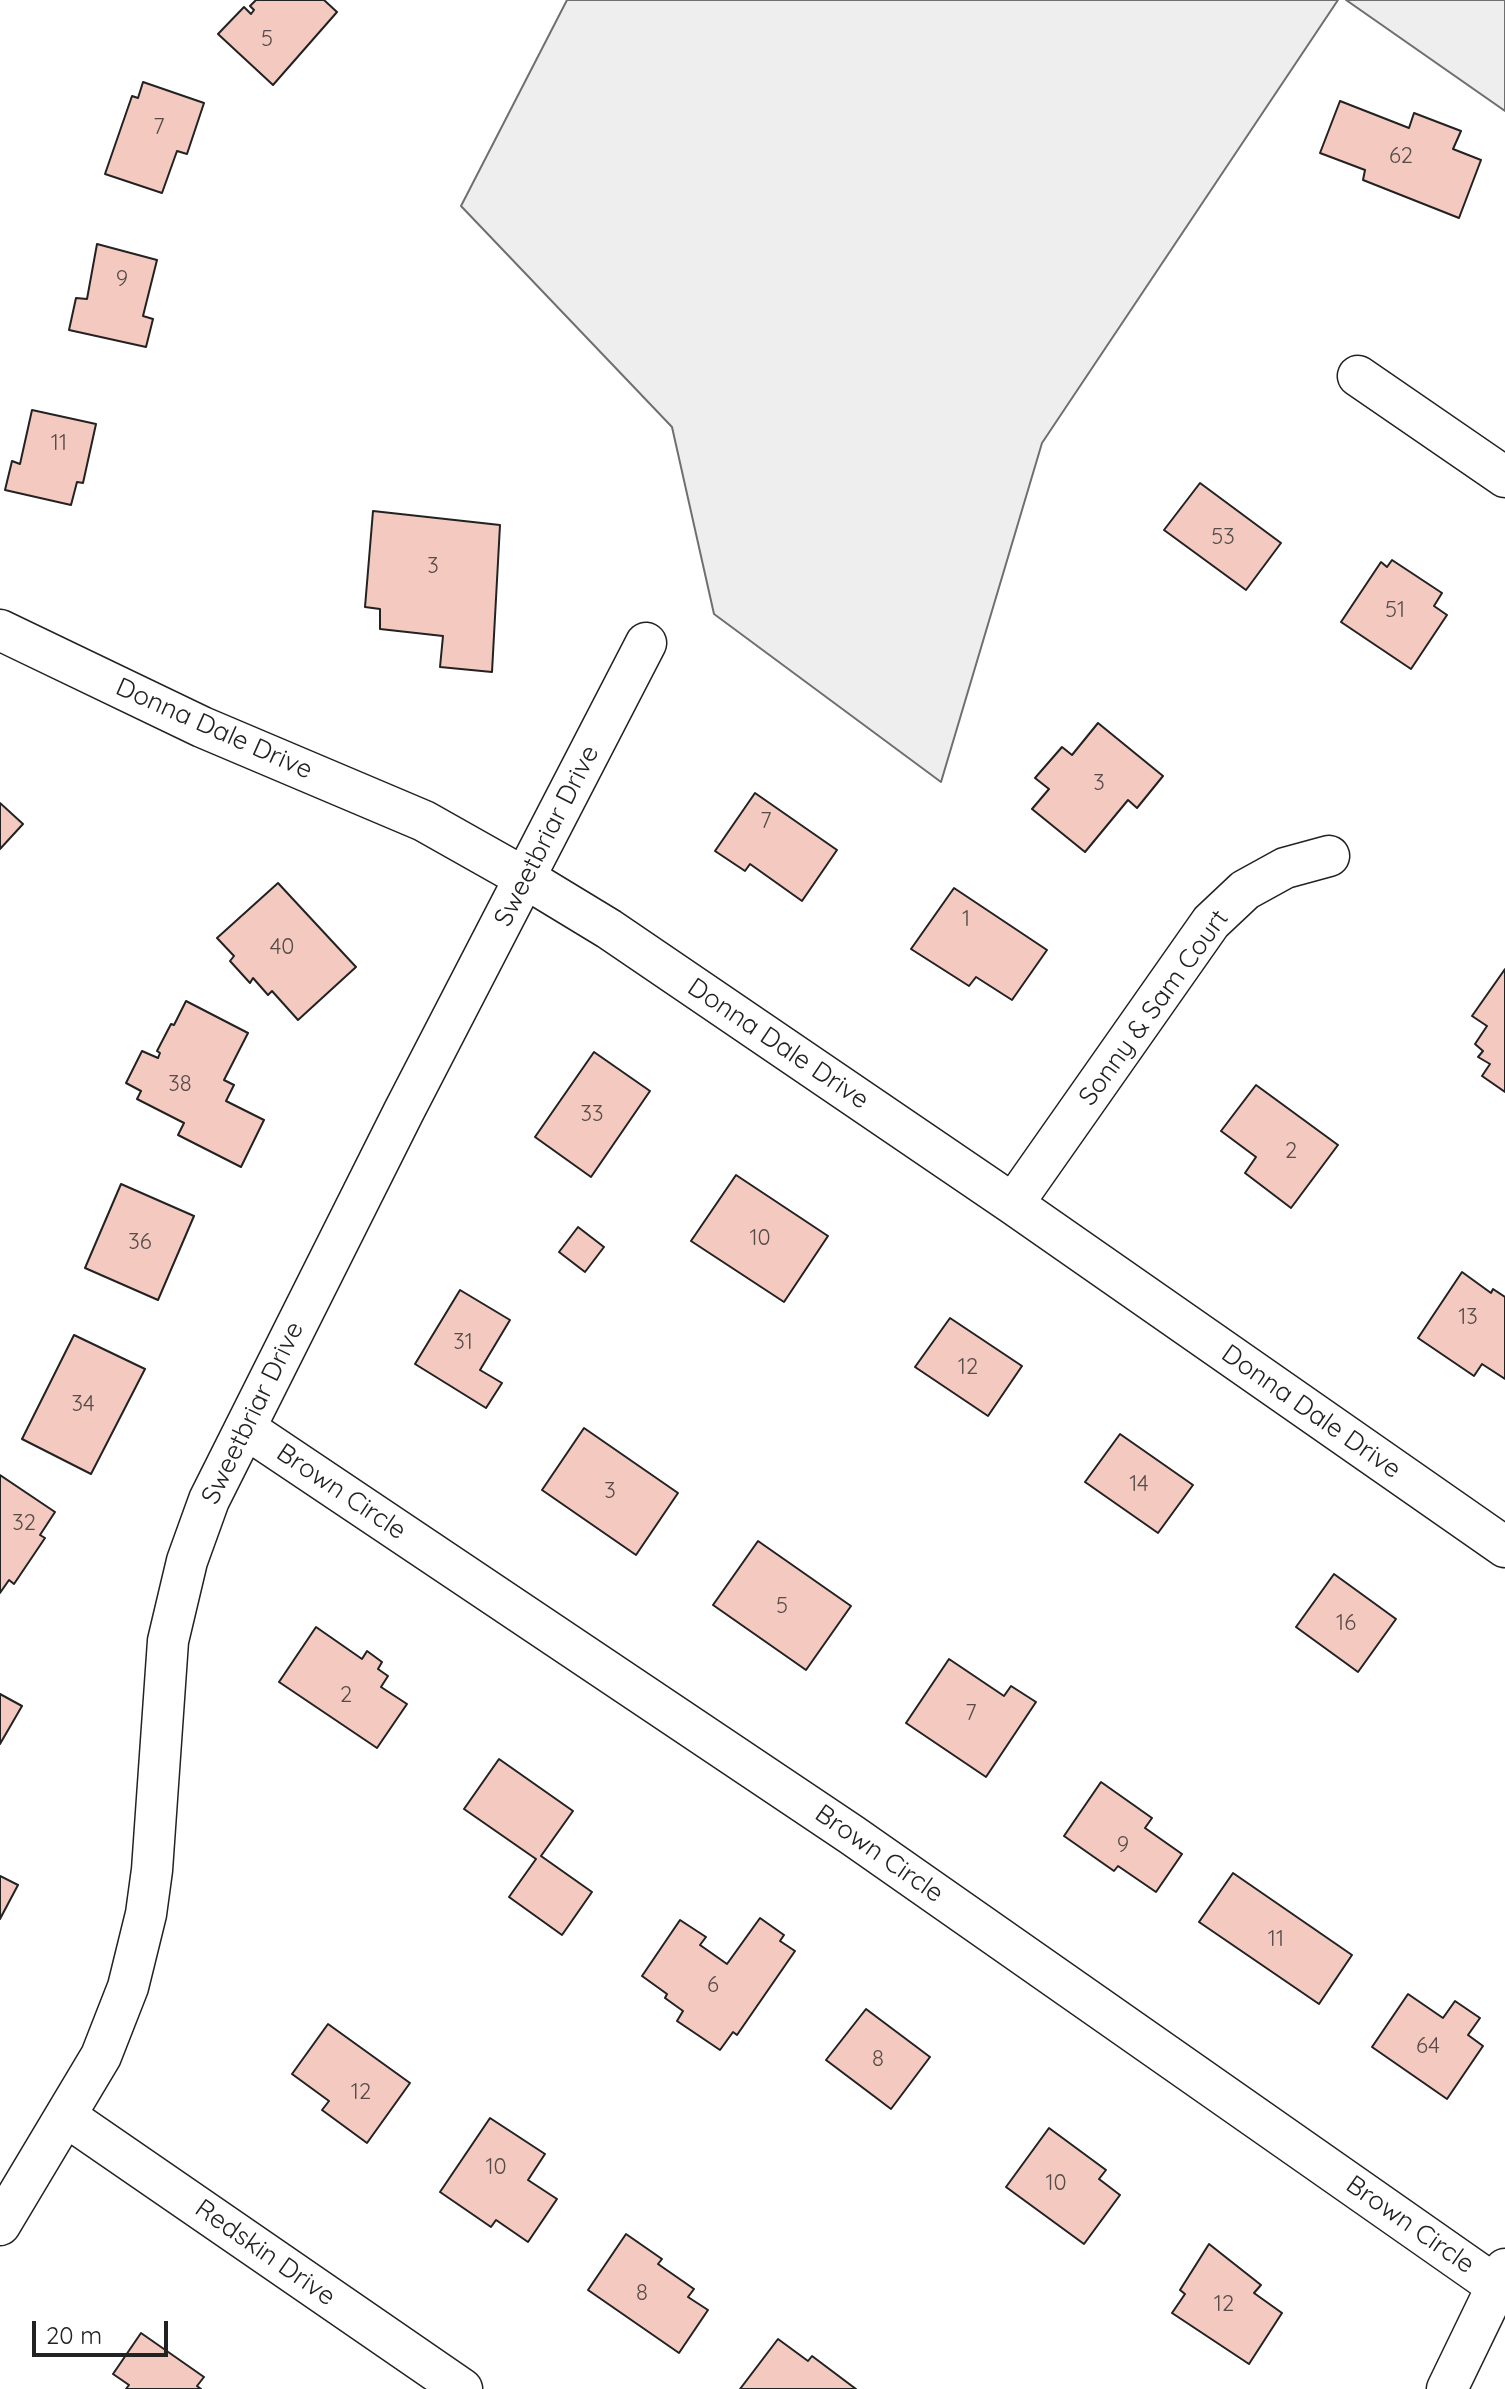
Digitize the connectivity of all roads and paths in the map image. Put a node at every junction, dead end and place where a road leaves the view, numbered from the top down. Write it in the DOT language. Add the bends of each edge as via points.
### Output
graph roads {
  1 [pos="1358,376"];
  2 [pos="1505,477"];
  3 [pos="0,630"];
  4 [pos="646,643"];
  5 [pos="1329,856"];
  6 [pos="525,878"];
  7 [pos="1013,1204"];
  8 [pos="245,1428"];
  9 [pos="1505,1547"];
  10 [pos="67,2117"];
  11 [pos="0,2225"];
  12 [pos="1502,2282"];
  13 [pos="462,2389"];
  14 [pos="1447,2389"];
  1 -- 2 [label="street"];
  3 -- 6 [label="street, Donna Dale Drive" via="202,727 424,821"];
  4 -- 6 [label="street, Sweetbriar Drive"];
  5 -- 7 [label="street, Sonny & Sam Court" via="1285,868 1245,890 1211,922"];
  6 -- 7 [label="street, Donna Dale Drive" via="609,929"];
  6 -- 8 [label="street, Sweetbriar Drive"];
  7 -- 9 [label="street, Donna Dale Drive"];
  8 -- 10 [label="street, Sweetbriar Drive" via="209,1500 187,1561 168,1641 152,1870 128,1987 101,2056"];
  8 -- 12 [label="street, Brown Circle" via="852,1835"];
  10 -- 11 [label="street, Sweetbriar Drive"];
  10 -- 13 [label="street, Redskin Drive"];
  12 -- 14 [label="street"];
}
